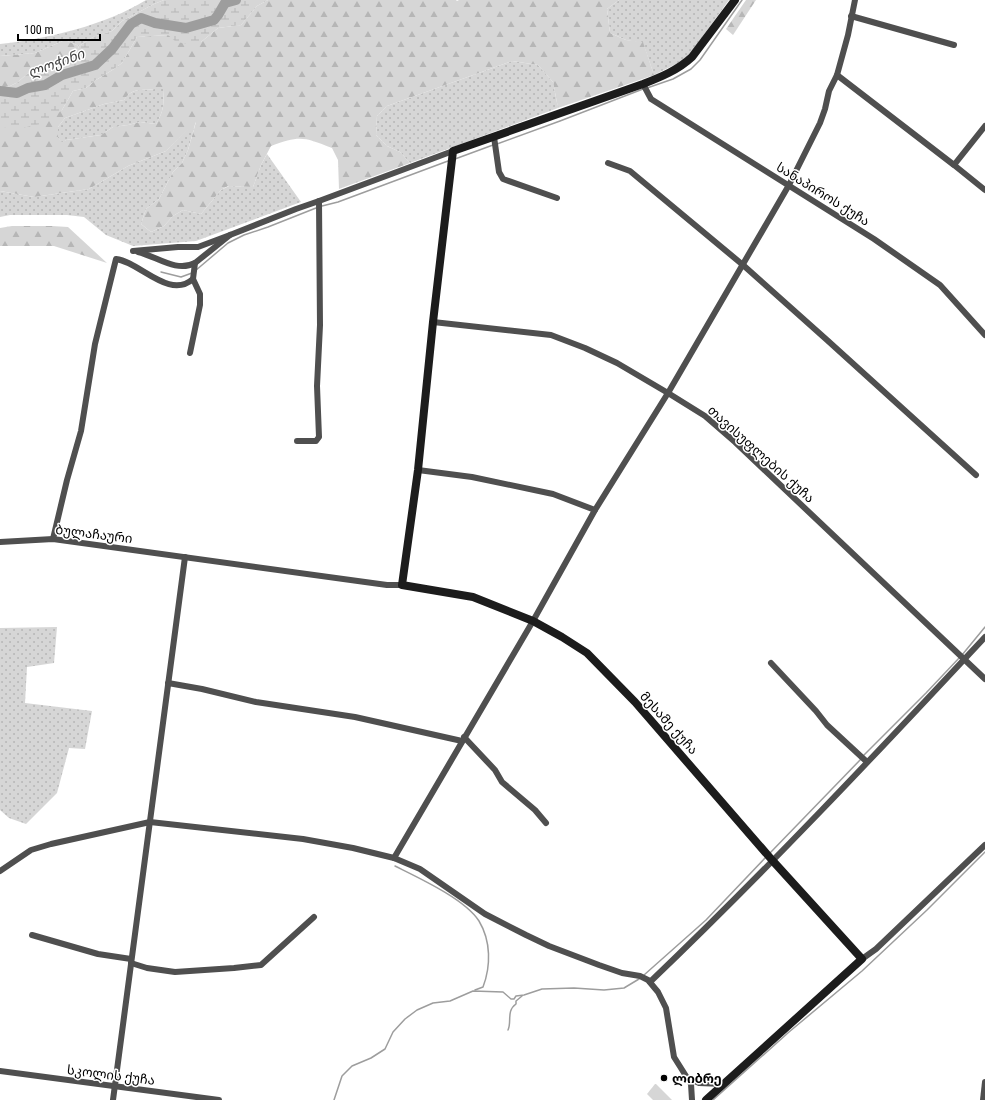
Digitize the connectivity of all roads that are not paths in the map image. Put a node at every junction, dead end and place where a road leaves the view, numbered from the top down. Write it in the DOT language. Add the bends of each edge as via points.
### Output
graph roads {
  1 [pos="735,0"];
  2 [pos="854,0"];
  3 [pos="851,16"];
  4 [pos="954,46"];
  5 [pos="837,75"];
  6 [pos="643,84"];
  7 [pos="985,126"];
  8 [pos="494,137"];
  9 [pos="453,151"];
  10 [pos="608,163"];
  11 [pos="954,165"];
  12 [pos="789,185"];
  13 [pos="985,190"];
  14 [pos="557,198"];
  15 [pos="319,201"];
  16 [pos="230,235"];
  17 [pos="195,263"];
  18 [pos="743,265"];
  19 [pos="193,279"];
  20 [pos="433,322"];
  21 [pos="985,335"];
  22 [pos="190,353"];
  23 [pos="668,393"];
  24 [pos="298,441"];
  25 [pos="418,470"];
  26 [pos="976,474"];
  27 [pos="595,510"];
  28 [pos="54,539"];
  29 [pos="0,542"];
  30 [pos="185,558"];
  31 [pos="402,585"];
  32 [pos="533,621"];
  33 [pos="985,637"];
  34 [pos="964,659"];
  35 [pos="771,663"];
  36 [pos="985,679"];
  37 [pos="168,683"];
  38 [pos="463,739"];
  39 [pos="866,762"];
  40 [pos="150,822"];
  41 [pos="546,823"];
  42 [pos="985,845"];
  43 [pos="394,858"];
  44 [pos="772,860"];
  45 [pos="0,871"];
  46 [pos="314,917"];
  47 [pos="32,935"];
  48 [pos="862,960"];
  49 [pos="131,961"];
  50 [pos="650,982"];
  51 [pos="0,1071"];
  52 [pos="688,1078"];
  53 [pos="985,1082"];
  54 [pos="723,1084"];
  55 [pos="114,1087"];
  56 [pos="113,1100"];
  57 [pos="219,1100"];
  58 [pos="692,1100"];
  59 [pos="706,1100"];
  60 [pos="983,1100"];
  1 -- 6 [label="street" via="684,65"];
  2 -- 3 [label="street"];
  3 -- 4 [label="street"];
  3 -- 5 [label="street"];
  5 -- 11 [label="street"];
  5 -- 12 [label="street" via="829,91 826,110"];
  6 -- 8 [label="street"];
  6 -- 12 [label="street, სანაპიროს ქუჩა" via="651,99"];
  7 -- 11 [label="street"];
  8 -- 9 [label="street"];
  8 -- 14 [label="street" via="499,172 504,179"];
  9 -- 15 [label="street"];
  9 -- 20 [label="street"];
  10 -- 18 [label="street" via="630,171"];
  11 -- 13 [label="street"];
  12 -- 18 [label="street"];
  12 -- 21 [label="street, სანაპიროს ქუჩა" via="940,285"];
  15 -- 16 [label="street"];
  15 -- 24 [label="street" via="319,437 316,441"];
  16 -- 17 [label="street"];
  16 -- 17 [label="street" via="198,247 132,251 179,267"];
  17 -- 19 [label="street"];
  18 -- 23 [label="street"];
  18 -- 26 [label="street"];
  19 -- 22 [label="street" via="200,294 200,305"];
  19 -- 28 [label="street" via="184,284 168,284 128,262 116,259 95,344 81,431"];
  20 -- 23 [label="street, თავისუფლების ქუჩა" via="550,335 617,363"];
  20 -- 25 [label="street"];
  23 -- 27 [label="street"];
  23 -- 34 [label="street, თავისუფლების ქუჩა" via="705,416 735,442"];
  25 -- 27 [label="street" via="472,477 553,494"];
  25 -- 31 [label="street"];
  27 -- 32 [label="street"];
  28 -- 29 [label="street, ბულაჩაური"];
  28 -- 30 [label="street, ბულაჩაური"];
  30 -- 31 [label="street, ბულაჩაური"];
  30 -- 37 [label="street"];
  31 -- 32 [label="street, მესამე ქუჩა" via="473,597"];
  32 -- 38 [label="street"];
  32 -- 44 [label="street, მესამე ქუჩა" via="587,653 612,678"];
  33 -- 34 [label="street"];
  34 -- 36 [label="street, თავისუფლების ქუჩა"];
  34 -- 39 [label="street"];
  35 -- 39 [label="street" via="826,725"];
  37 -- 38 [label="street" via="256,702 355,717"];
  37 -- 40 [label="street"];
  38 -- 41 [label="street" via="495,770 502,782 535,810"];
  38 -- 43 [label="street"];
  39 -- 44 [label="street"];
  40 -- 43 [label="street" via="303,839"];
  40 -- 45 [label="street" via="31,850"];
  40 -- 49 [label="street"];
  42 -- 48 [label="street"];
  43 -- 50 [label="street" via="420,869 485,914 526,936 599,965 640,976"];
  44 -- 48 [label="street, მესამე ქუჩა"];
  44 -- 50 [label="street"];
  46 -- 49 [label="street" via="261,965 175,972 147,968"];
  47 -- 49 [label="street"];
  48 -- 54 [label="street"];
  49 -- 55 [label="street"];
  50 -- 52 [label="street" via="666,1008 674,1057"];
  51 -- 55 [label="street, სკოლის ქუჩა"];
  52 -- 54 [label="street" via="699,1082"];
  52 -- 58 [label="street"];
  53 -- 60 [label="street"];
  54 -- 59 [label="street"];
  55 -- 56 [label="street"];
  55 -- 57 [label="street, სკოლის ქუჩა"];
}
